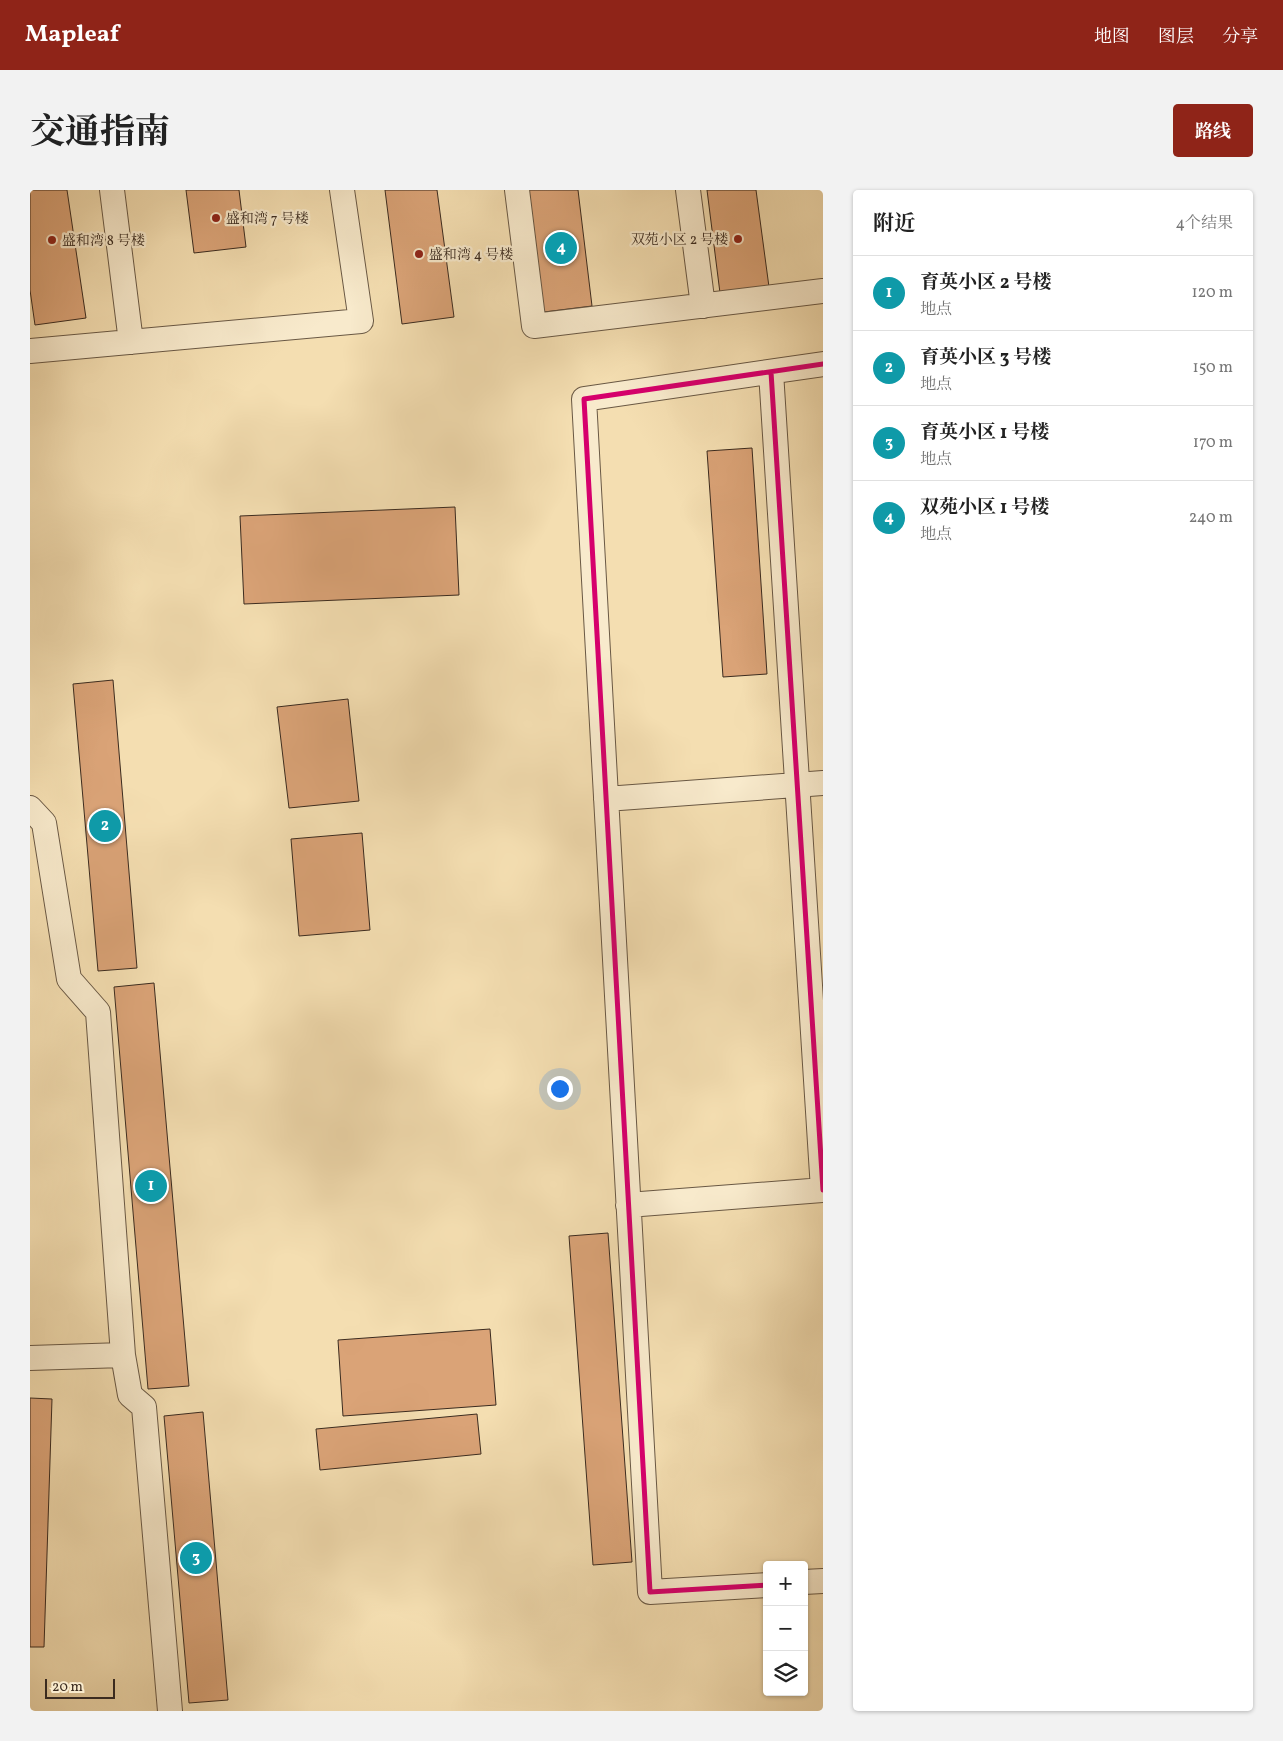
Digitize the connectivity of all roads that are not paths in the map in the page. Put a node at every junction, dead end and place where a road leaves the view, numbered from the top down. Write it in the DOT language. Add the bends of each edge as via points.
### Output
graph roads {
  1 [pos="112,190"];
  2 [pos="342,190"];
  3 [pos="517,190"];
  4 [pos="688,190"];
  5 [pos="823,291"];
  6 [pos="702,306"];
  7 [pos="131,342"];
  8 [pos="30,351"];
  9 [pos="823,364"];
  10 [pos="771,372"];
  11 [pos="823,783"];
  12 [pos="797,785"];
  13 [pos="606,799"];
  14 [pos="30,808"];
  15 [pos="823,1190"];
  16 [pos="628,1205"];
  17 [pos="123,1355"];
  18 [pos="30,1358"];
  19 [pos="823,1581"];
  20 [pos="808,1582"];
  21 [pos="763,1585"];
  22 [pos="170,1711"];
  1 -- 7 [label="street"];
  2 -- 7 [label="street" via="360,321"];
  3 -- 6 [label="street" via="534,326"];
  4 -- 6 [label="street"];
  5 -- 6 [label="street"];
  7 -- 8 [label="street"];
  9 -- 10 [label="street"];
  10 -- 12 [label="street"];
  10 -- 13 [label="street" via="584,399"];
  11 -- 12 [label="street"];
  12 -- 13 [label="street"];
  12 -- 15 [label="street"];
  13 -- 16 [label="street"];
  14 -- 17 [label="street" via="44,823 70,980 98,1012"];
  15 -- 16 [label="street"];
  16 -- 21 [label="street" via="650,1592"];
  17 -- 18 [label="street"];
  17 -- 22 [label="street" via="130,1395 144,1407"];
  19 -- 20 [label="street"];
}
